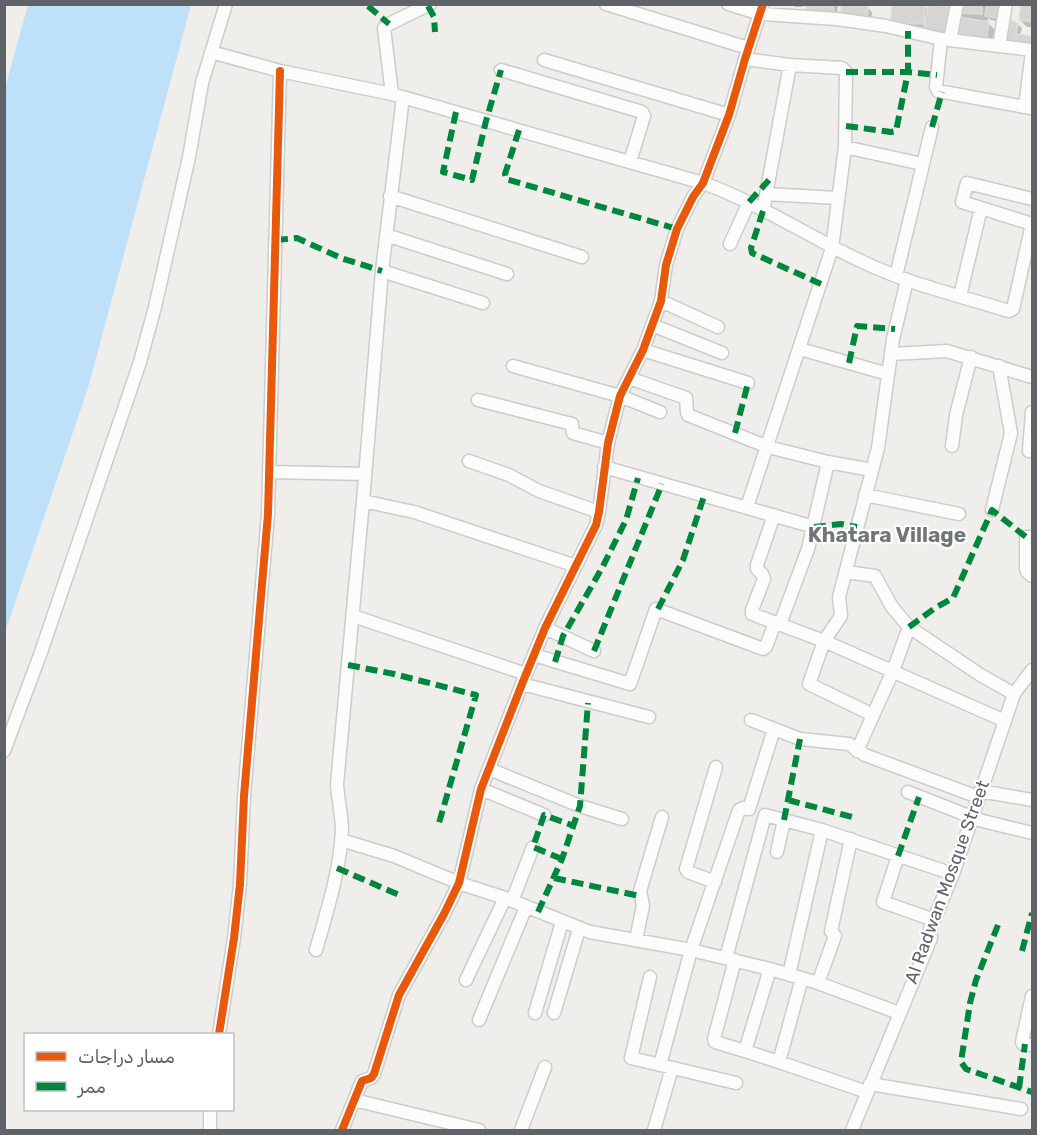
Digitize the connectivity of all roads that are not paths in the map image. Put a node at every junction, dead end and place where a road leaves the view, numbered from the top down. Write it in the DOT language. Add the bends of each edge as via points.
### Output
graph roads {
  1 [pos="226,4"];
  2 [pos="430,4"];
  3 [pos="606,4"];
  4 [pos="728,4"];
  5 [pos="957,4"];
  6 [pos="1006,4"];
  7 [pos="762,9"];
  8 [pos="946,39"];
  9 [pos="999,46"];
  10 [pos="1032,51"];
  11 [pos="211,52"];
  12 [pos="746,53"];
  13 [pos="544,60"];
  14 [pos="790,65"];
  15 [pos="501,70"];
  16 [pos="279,71"];
  17 [pos="398,95"];
  18 [pos="1029,108"];
  19 [pos="729,115"];
  20 [pos="932,127"];
  21 [pos="845,147"];
  22 [pos="630,162"];
  23 [pos="922,164"];
  24 [pos="703,183"];
  25 [pos="766,194"];
  26 [pos="390,196"];
  27 [pos="838,198"];
  28 [pos="1032,199"];
  29 [pos="749,202"];
  30 [pos="981,208"];
  31 [pos="763,211"];
  32 [pos="1032,224"];
  33 [pos="386,235"];
  34 [pos="730,244"];
  35 [pos="832,248"];
  36 [pos="582,257"];
  37 [pos="382,271"];
  38 [pos="507,274"];
  39 [pos="901,278"];
  40 [pos="960,296"];
  41 [pos="661,301"];
  42 [pos="483,303"];
  43 [pos="652,325"];
  44 [pos="718,327"];
  45 [pos="800,349"];
  46 [pos="643,350"];
  47 [pos="722,353"];
  48 [pos="892,354"];
  49 [pos="971,357"];
  50 [pos="513,366"];
  51 [pos="999,366"];
  52 [pos="888,374"];
  53 [pos="1032,377"];
  54 [pos="629,378"];
  55 [pos="748,384"];
  56 [pos="620,396"];
  57 [pos="478,400"];
  58 [pos="660,412"];
  59 [pos="1032,412"];
  60 [pos="608,443"];
  61 [pos="952,446"];
  62 [pos="768,447"];
  63 [pos="1029,451"];
  64 [pos="469,462"];
  65 [pos="828,462"];
  66 [pos="604,467"];
  67 [pos="872,470"];
  68 [pos="270,472"];
  69 [pos="365,474"];
  70 [pos="865,495"];
  71 [pos="363,501"];
  72 [pos="747,507"];
  73 [pos="992,510"];
  74 [pos="599,512"];
  75 [pos="959,513"];
  76 [pos="774,514"];
  77 [pos="814,527"];
  78 [pos="1032,537"];
  79 [pos="576,566"];
  80 [pos="846,572"];
  81 [pos="1032,576"];
  82 [pos="353,616"];
  83 [pos="778,623"];
  84 [pos="909,627"];
  85 [pos="545,628"];
  86 [pos="824,640"];
  87 [pos="594,651"];
  88 [pos="534,655"];
  89 [pos="1032,670"];
  90 [pos="893,671"];
  91 [pos="524,679"];
  92 [pos="1014,694"];
  93 [pos="873,715"];
  94 [pos="649,717"];
  95 [pos="751,720"];
  96 [pos="1005,721"];
  97 [pos="774,729"];
  98 [pos="4,751"];
  99 [pos="857,751"];
  100 [pos="716,767"];
  101 [pos="489,769"];
  102 [pos="481,789"];
  103 [pos="908,792"];
  104 [pos="979,794"];
  105 [pos="1032,800"];
  106 [pos="749,809"];
  107 [pos="765,814"];
  108 [pos="544,815"];
  109 [pos="662,817"];
  110 [pos="971,818"];
  111 [pos="622,819"];
  112 [pos="784,820"];
  113 [pos="822,830"];
  114 [pos="1032,833"];
  115 [pos="851,839"];
  116 [pos="341,840"];
  117 [pos="533,847"];
  118 [pos="777,852"];
  119 [pos="898,856"];
  120 [pos="953,874"];
  121 [pos="716,882"];
  122 [pos="459,883"];
  123 [pos="508,900"];
  124 [pos="526,907"];
  125 [pos="934,920"];
  126 [pos="562,922"];
  127 [pos="579,929"];
  128 [pos="636,939"];
  129 [pos="316,950"];
  130 [pos="691,950"];
  131 [pos="731,959"];
  132 [pos="770,969"];
  133 [pos="789,975"];
  134 [pos="650,977"];
  135 [pos="802,978"];
  136 [pos="466,980"];
  137 [pos="818,983"];
  138 [pos="1032,996"];
  139 [pos="536,1013"];
  140 [pos="554,1013"];
  141 [pos="899,1013"];
  142 [pos="479,1020"];
  143 [pos="219,1033"];
  144 [pos="1032,1045"];
  145 [pos="745,1052"];
  146 [pos="779,1062"];
  147 [pos="666,1066"];
  148 [pos="544,1067"];
  149 [pos="736,1083"];
  150 [pos="868,1088"];
  151 [pos="354,1101"];
  152 [pos="1021,1109"];
  153 [pos="210,1111"];
  154 [pos="210,1131"];
  155 [pos="342,1131"];
  156 [pos="479,1131"];
  157 [pos="521,1131"];
  158 [pos="654,1131"];
  159 [pos="852,1131"];
  1 -- 11 [label="street"];
  2 -- 17 [label="street" via="384,28"];
  3 -- 12 [label="street"];
  4 -- 7 [label="street"];
  5 -- 8 [label="street"];
  6 -- 9 [label="street"];
  7 -- 8 [label="street" via="886,26"];
  7 -- 12 [label="street"];
  8 -- 9 [label="street"];
  8 -- 18 [label="street" via="938,91"];
  9 -- 10 [label="street"];
  10 -- 18 [label="street"];
  11 -- 16 [label="street"];
  11 -- 98 [label="street" via="140,362"];
  12 -- 14 [label="street"];
  12 -- 19 [label="street"];
  13 -- 19 [label="street"];
  14 -- 21 [label="street" via="845,69"];
  14 -- 25 [label="street"];
  15 -- 22 [label="street" via="642,112"];
  16 -- 17 [label="street"];
  16 -- 68 [label="street"];
  17 -- 22 [label="street"];
  17 -- 26 [label="street"];
  19 -- 24 [label="street"];
  20 -- 23 [label="street"];
  21 -- 23 [label="street"];
  21 -- 27 [label="street"];
  22 -- 24 [label="street"];
  23 -- 39 [label="street"];
  24 -- 29 [label="street"];
  24 -- 41 [label="street" via="676,229"];
  25 -- 27 [label="street"];
  25 -- 31 [label="street"];
  26 -- 33 [label="street"];
  26 -- 36 [label="street"];
  27 -- 35 [label="street"];
  28 -- 30 [label="street" via="967,183 962,202"];
  29 -- 31 [label="street"];
  29 -- 34 [label="street"];
  30 -- 32 [label="street"];
  30 -- 40 [label="street"];
  31 -- 35 [label="street"];
  32 -- 40 [label="street" via="1012,310"];
  33 -- 37 [label="street"];
  33 -- 38 [label="street"];
  35 -- 39 [label="street"];
  35 -- 45 [label="street"];
  37 -- 42 [label="street"];
  37 -- 69 [label="street"];
  39 -- 40 [label="street"];
  39 -- 48 [label="street"];
  41 -- 43 [label="street"];
  41 -- 44 [label="street"];
  43 -- 46 [label="street"];
  43 -- 47 [label="street"];
  45 -- 52 [label="street"];
  45 -- 62 [label="street"];
  46 -- 54 [label="street"];
  46 -- 55 [label="street"];
  48 -- 49 [label="street" via="937,350"];
  48 -- 52 [label="street"];
  49 -- 51 [label="street"];
  49 -- 61 [label="street"];
  50 -- 56 [label="street"];
  51 -- 53 [label="street"];
  51 -- 73 [label="street" via="1011,433"];
  52 -- 67 [label="street"];
  54 -- 56 [label="street"];
  54 -- 62 [label="street" via="686,398 688,415"];
  56 -- 58 [label="street"];
  56 -- 60 [label="street"];
  57 -- 60 [label="street" via="573,424 573,433"];
  59 -- 63 [label="street"];
  60 -- 66 [label="street"];
  62 -- 65 [label="street"];
  62 -- 72 [label="street"];
  64 -- 74 [label="street"];
  65 -- 67 [label="street"];
  65 -- 77 [label="street"];
  66 -- 72 [label="street"];
  66 -- 74 [label="street"];
  67 -- 70 [label="street"];
  68 -- 69 [label="street"];
  68 -- 143 [label="street" via="240,884"];
  69 -- 71 [label="street"];
  70 -- 75 [label="street"];
  70 -- 80 [label="street"];
  71 -- 79 [label="street" via="414,512"];
  71 -- 82 [label="street"];
  72 -- 76 [label="street"];
  74 -- 79 [label="street"];
  76 -- 77 [label="street"];
  76 -- 83 [label="street" via="757,566 764,579 752,613"];
  77 -- 83 [label="street" via="797,582"];
  78 -- 81 [label="street" via="1027,537 1026,568"];
  79 -- 85 [label="street"];
  80 -- 84 [label="street" via="877,578"];
  80 -- 86 [label="street" via="839,597 842,616"];
  82 -- 91 [label="street"];
  82 -- 116 [label="street" via="337,784"];
  83 -- 86 [label="street"];
  83 -- 88 [label="street" via="763,649 656,609 630,684"];
  84 -- 90 [label="street"];
  84 -- 92 [label="street"];
  85 -- 87 [label="street"];
  85 -- 88 [label="street"];
  86 -- 90 [label="street"];
  86 -- 93 [label="street" via="809,685"];
  88 -- 91 [label="street"];
  89 -- 92 [label="street, Al Radwan Mosque Street"];
  90 -- 93 [label="street"];
  90 -- 96 [label="street"];
  91 -- 94 [label="street"];
  91 -- 101 [label="street"];
  92 -- 96 [label="street, Al Radwan Mosque Street"];
  93 -- 99 [label="street"];
  95 -- 97 [label="street"];
  96 -- 104 [label="street, Al Radwan Mosque Street"];
  97 -- 99 [label="street" via="800,739 849,744"];
  97 -- 106 [label="street"];
  99 -- 104 [label="street"];
  100 -- 121 [label="street" via="686,868"];
  101 -- 102 [label="street"];
  101 -- 111 [label="street"];
  102 -- 108 [label="street"];
  102 -- 122 [label="street"];
  103 -- 110 [label="street"];
  104 -- 105 [label="street"];
  104 -- 110 [label="street, Al Radwan Mosque Street"];
  106 -- 107 [label="street"];
  106 -- 121 [label="street" via="739,810"];
  107 -- 112 [label="street"];
  107 -- 131 [label="street"];
  109 -- 128 [label="street" via="640,891 643,906"];
  110 -- 114 [label="street"];
  110 -- 120 [label="street, Al Radwan Mosque Street"];
  112 -- 113 [label="street"];
  112 -- 118 [label="street"];
  113 -- 115 [label="street"];
  113 -- 133 [label="street"];
  115 -- 119 [label="street"];
  115 -- 137 [label="street" via="831,931 835,936"];
  116 -- 122 [label="street" via="394,856"];
  116 -- 129 [label="street"];
  117 -- 123 [label="street"];
  119 -- 120 [label="street"];
  119 -- 125 [label="street" via="883,902"];
  120 -- 125 [label="street, Al Radwan Mosque Street"];
  121 -- 130 [label="street"];
  122 -- 123 [label="street"];
  122 -- 151 [label="street" via="399,995 373,1076 362,1081"];
  123 -- 124 [label="street"];
  123 -- 136 [label="street"];
  124 -- 126 [label="street"];
  124 -- 142 [label="street"];
  125 -- 141 [label="street, Al Radwan Mosque Street" via="931,938"];
  126 -- 127 [label="street"];
  126 -- 139 [label="street"];
  127 -- 128 [label="street"];
  127 -- 140 [label="street"];
  128 -- 130 [label="street"];
  130 -- 131 [label="street"];
  130 -- 147 [label="street"];
  131 -- 132 [label="street"];
  131 -- 145 [label="street" via="714,1040"];
  132 -- 133 [label="street"];
  132 -- 145 [label="street"];
  133 -- 135 [label="street"];
  134 -- 147 [label="street" via="631,1056"];
  135 -- 137 [label="street"];
  135 -- 146 [label="street"];
  137 -- 141 [label="street"];
  138 -- 144 [label="street" via="1022,1042"];
  141 -- 150 [label="street, Al Radwan Mosque Street"];
  145 -- 146 [label="street"];
  146 -- 150 [label="street"];
  147 -- 149 [label="street"];
  147 -- 158 [label="street"];
  148 -- 157 [label="street"];
  150 -- 152 [label="street"];
  150 -- 159 [label="street, Al Radwan Mosque Street"];
  151 -- 155 [label="street"];
  151 -- 156 [label="street"];
  153 -- 154 [label="street"];
}
